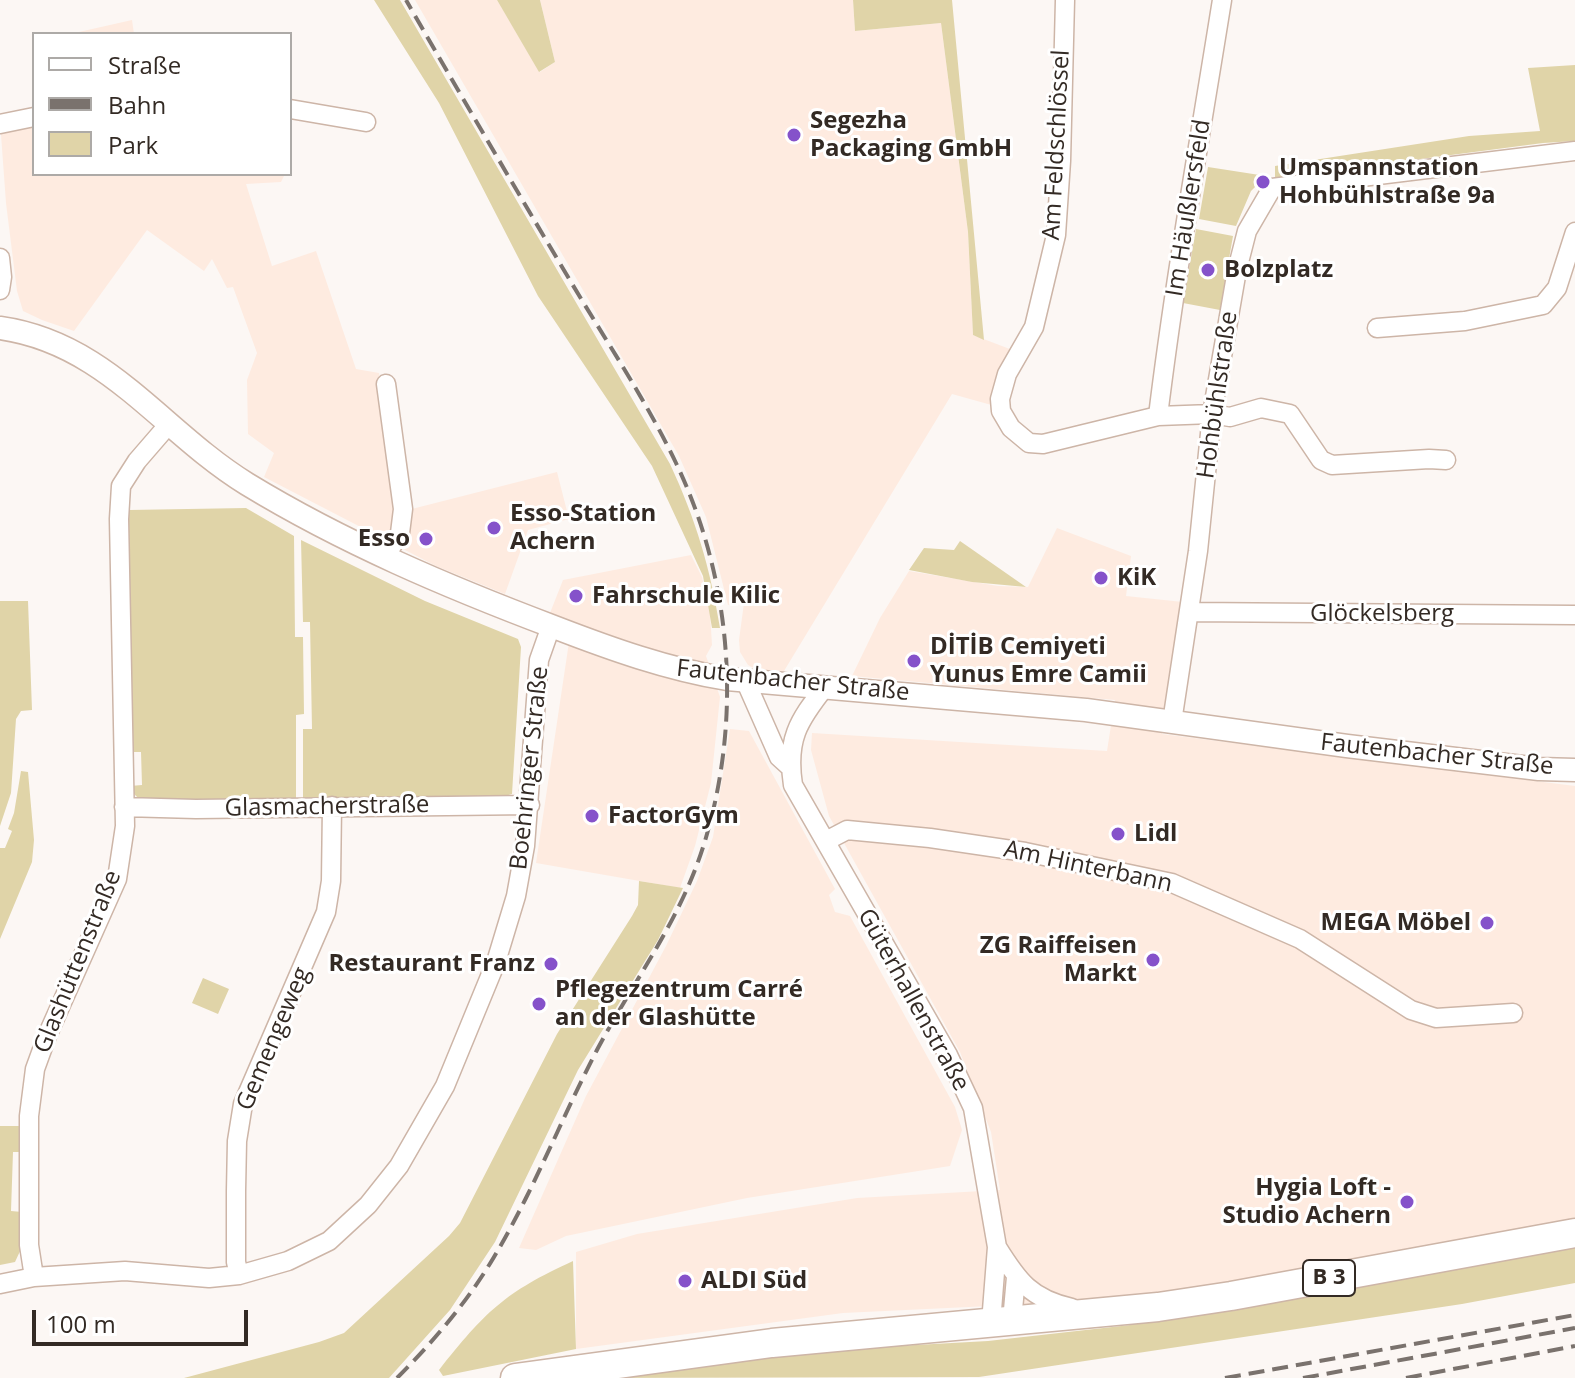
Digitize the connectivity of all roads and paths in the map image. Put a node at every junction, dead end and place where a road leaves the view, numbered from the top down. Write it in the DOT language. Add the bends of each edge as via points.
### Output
graph roads {
  1 [pos="1065,0"];
  2 [pos="1222,0"];
  3 [pos="292,109"];
  4 [pos="32,117"];
  5 [pos="366,122"];
  6 [pos="0,124"];
  7 [pos="1575,151"];
  8 [pos="1575,232"];
  9 [pos="0,258"];
  10 [pos="0,290"];
  11 [pos="0,328"];
  12 [pos="1377,328"];
  13 [pos="386,384"];
  14 [pos="1212,414"];
  15 [pos="1158,416"];
  16 [pos="169,424"];
  17 [pos="1446,460"];
  18 [pos="385,557"];
  19 [pos="1190,612"];
  20 [pos="1574,615"];
  21 [pos="551,626"];
  22 [pos="745,680"];
  23 [pos="825,687"];
  24 [pos="1172,722"];
  25 [pos="790,767"];
  26 [pos="1575,770"];
  27 [pos="530,805"];
  28 [pos="332,806"];
  29 [pos="124,807"];
  30 [pos="826,841"];
  31 [pos="1513,1013"];
  32 [pos="1575,1233"];
  33 [pos="997,1247"];
  34 [pos="239,1275"];
  35 [pos="34,1277"];
  36 [pos="1016,1277"];
  37 [pos="0,1284"];
  38 [pos="1094,1313"];
  39 [pos="1002,1322"];
  40 [pos="515,1378"];
  1 -- 15 [label="street, Am Feldschlössel" via="1056,235 1034,327 1002,388 1001,411 1022,439 1043,444"];
  2 -- 15 [label="street, Im Häußlersfeld"];
  3 -- 5 [label="street"];
  4 -- 6 [label="street"];
  7 -- 14 [label="street, Hohbühlstraße" via="1272,188 1247,231"];
  8 -- 12 [label="street" via="1557,288 1543,305 1465,321"];
  9 -- 10 [label="street"];
  11 -- 16 [label="street, Fautenbacher Straße" via="43,337 74,351"];
  13 -- 18 [label="street" via="403,509 400,533"];
  14 -- 15 [label="street, Am Feldschlössel"];
  14 -- 17 [label="street, Am Feldschlössel" via="1230,417 1261,408 1290,414 1321,460 1332,465"];
  14 -- 19 [label="street, Hohbühlstraße"];
  16 -- 18 [label="street, Fautenbacher Straße" via="246,483"];
  16 -- 29 [label="street, Glashüttenstraße" via="121,486"];
  18 -- 21 [label="street, Fautenbacher Straße"];
  19 -- 20 [label="street, Glöckelsberg"];
  19 -- 24 [label="street, Hohbühlstraße"];
  21 -- 22 [label="street, Fautenbacher Straße" via="669,668"];
  21 -- 27 [label="street, Boehringer Straße" via="539,660"];
  22 -- 23 [label="street, Fautenbacher Straße"];
  22 -- 25 [label="street, Güterhallenstraße" via="779,757"];
  23 -- 24 [label="street, Fautenbacher Straße"];
  23 -- 25 [label="street, Güterhallenstraße" via="796,727"];
  24 -- 26 [label="street, Fautenbacher Straße"];
  25 -- 30 [label="street, Güterhallenstraße" via="793,785"];
  27 -- 28 [label="street, Glasmacherstraße"];
  27 -- 34 [label="street, Boehringer Straße" via="516,896 496,962 445,1086 399,1166 329,1241 288,1261"];
  28 -- 29 [label="street, Glasmacherstraße"];
  28 -- 34 [label="street, Gemengeweg" via="326,912 243,1104 236,1178"];
  29 -- 35 [label="street, Glashüttenstraße" via="117,879 35,1069 29,1116 29,1245"];
  30 -- 31 [label="street, Am Hinterbann" via="847,830 930,838 1172,883 1300,939 1411,1010 1436,1018"];
  30 -- 33 [label="street, Güterhallenstraße" via="973,1108"];
  32 -- 38 [label="main road, B 3" via="1231,1296"];
  33 -- 36 [label="street, Güterhallenstraße"];
  33 -- 39 [label="street, Güterhallenstraße"];
  34 -- 35 [label="street, Boehringer Straße" via="209,1278 125,1271"];
  35 -- 37 [label="street, Boehringer Straße"];
  36 -- 38 [label="street, Güterhallenstraße" via="1050,1304"];
  36 -- 39 [label="street"];
  38 -- 39 [label="main road, B 3"];
  39 -- 40 [label="main road, B 3" via="788,1341"];
}
